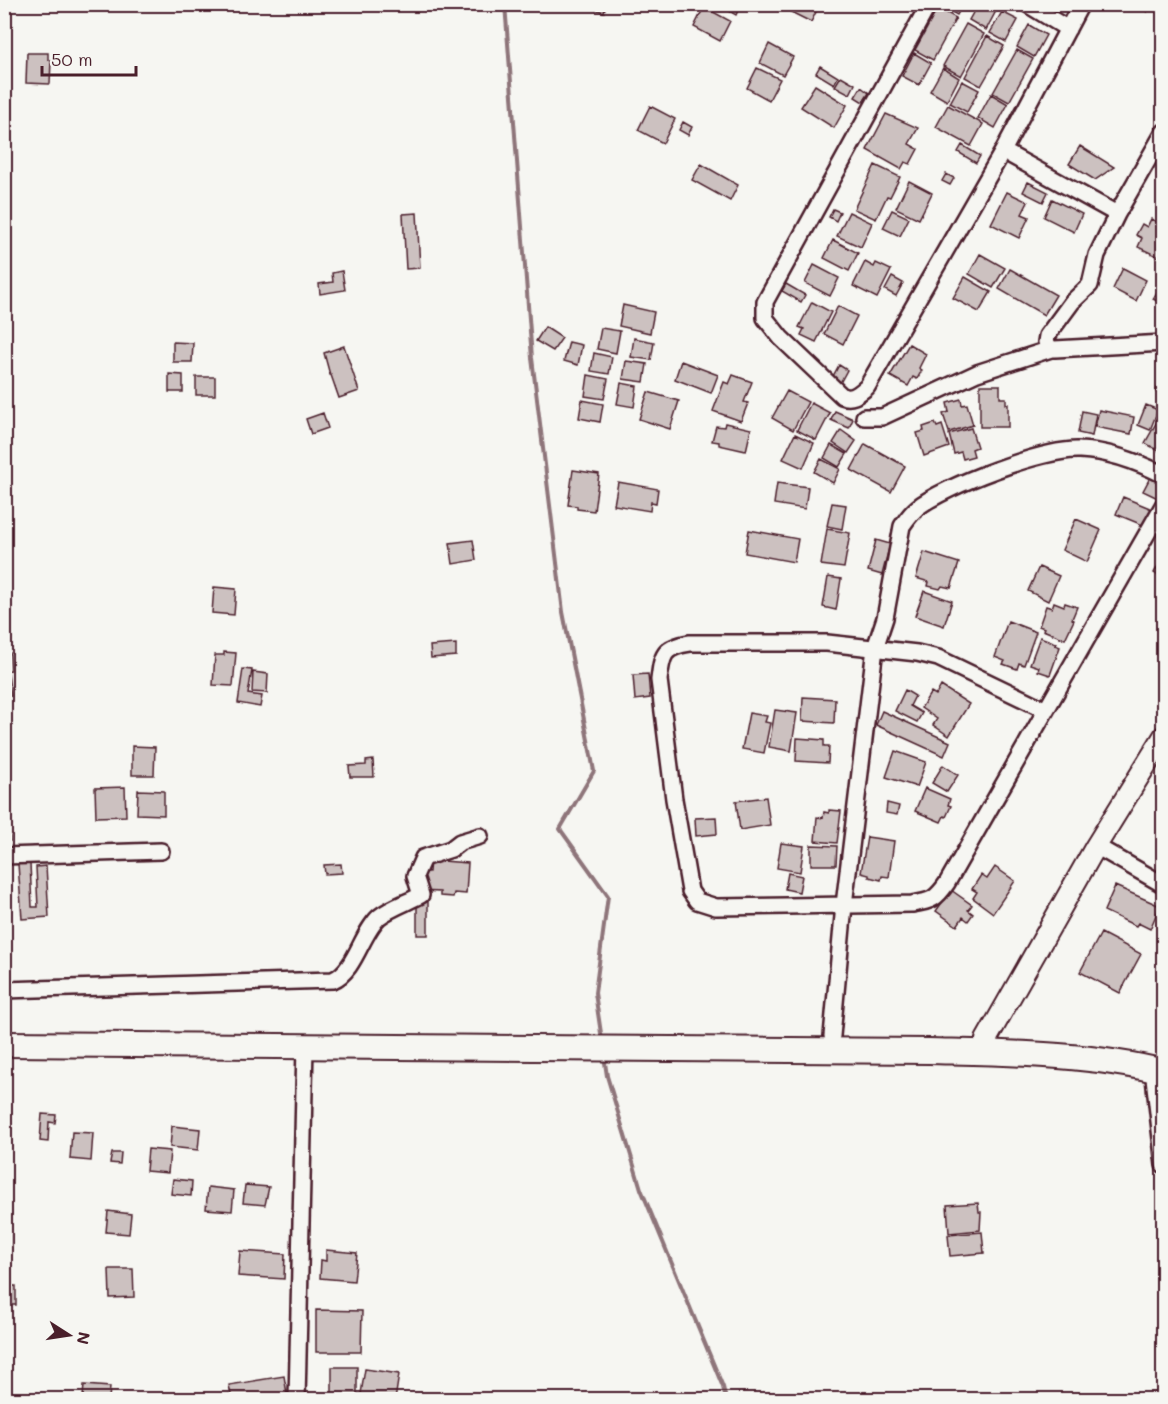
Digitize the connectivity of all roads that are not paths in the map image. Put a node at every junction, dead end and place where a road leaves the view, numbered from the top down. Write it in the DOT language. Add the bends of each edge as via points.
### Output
graph roads {
  1 [pos="929,4"];
  2 [pos="1027,4"];
  3 [pos="1082,4"];
  4 [pos="1068,29"];
  5 [pos="1164,132"];
  6 [pos="1003,151"];
  7 [pos="1116,214"];
  8 [pos="1164,343"];
  9 [pos="1051,349"];
  10 [pos="864,417"];
  11 [pos="1164,476"];
  12 [pos="1164,504"];
  13 [pos="875,648"];
  14 [pos="1046,710"];
  15 [pos="1164,736"];
  16 [pos="480,836"];
  17 [pos="1096,846"];
  18 [pos="161,851"];
  19 [pos="4,856"];
  20 [pos="1164,885"];
  21 [pos="844,905"];
  22 [pos="4,990"];
  23 [pos="4,1032"];
  24 [pos="832,1036"];
  25 [pos="986,1040"];
  26 [pos="4,1044"];
  27 [pos="305,1046"];
  28 [pos="1160,1067"];
  29 [pos="1164,1165"];
  30 [pos="297,1400"];
  1 -- 6 [label="street" via="765,302 765,318 781,338 842,396 854,397 867,387"];
  2 -- 4 [label="street"];
  3 -- 4 [label="street"];
  4 -- 6 [label="street"];
  5 -- 7 [label="street"];
  6 -- 7 [label="street"];
  7 -- 9 [label="street" via="1097,255 1090,285 1047,336"];
  8 -- 9 [label="street"];
  9 -- 10 [label="street" via="976,373 882,417"];
  11 -- 13 [label="street" via="1102,451 1077,449 1033,458 959,485 918,507 902,526 885,618"];
  12 -- 14 [label="street"];
  13 -- 14 [label="street" via="938,658"];
  13 -- 21 [label="street"];
  13 -- 21 [label="street" via="827,643 690,643 675,645 661,663 659,680 674,799 690,891 697,901 716,907"];
  14 -- 21 [label="street" via="939,895 930,902 912,904"];
  15 -- 17 [label="street"];
  16 -- 22 [label="street" via="423,858 415,876 421,895 380,916 342,976 333,981"];
  17 -- 20 [label="street"];
  17 -- 25 [label="street"];
  18 -- 19 [label="street"];
  21 -- 24 [label="street"];
  23 -- 24 [label="main road"];
  24 -- 25 [label="main road"];
  25 -- 28 [label="main road" via="1120,1052"];
  26 -- 27 [label="main road"];
  27 -- 28 [label="main road" via="929,1051 1023,1054"];
  27 -- 30 [label="street"];
  28 -- 29 [label="street"];
}
